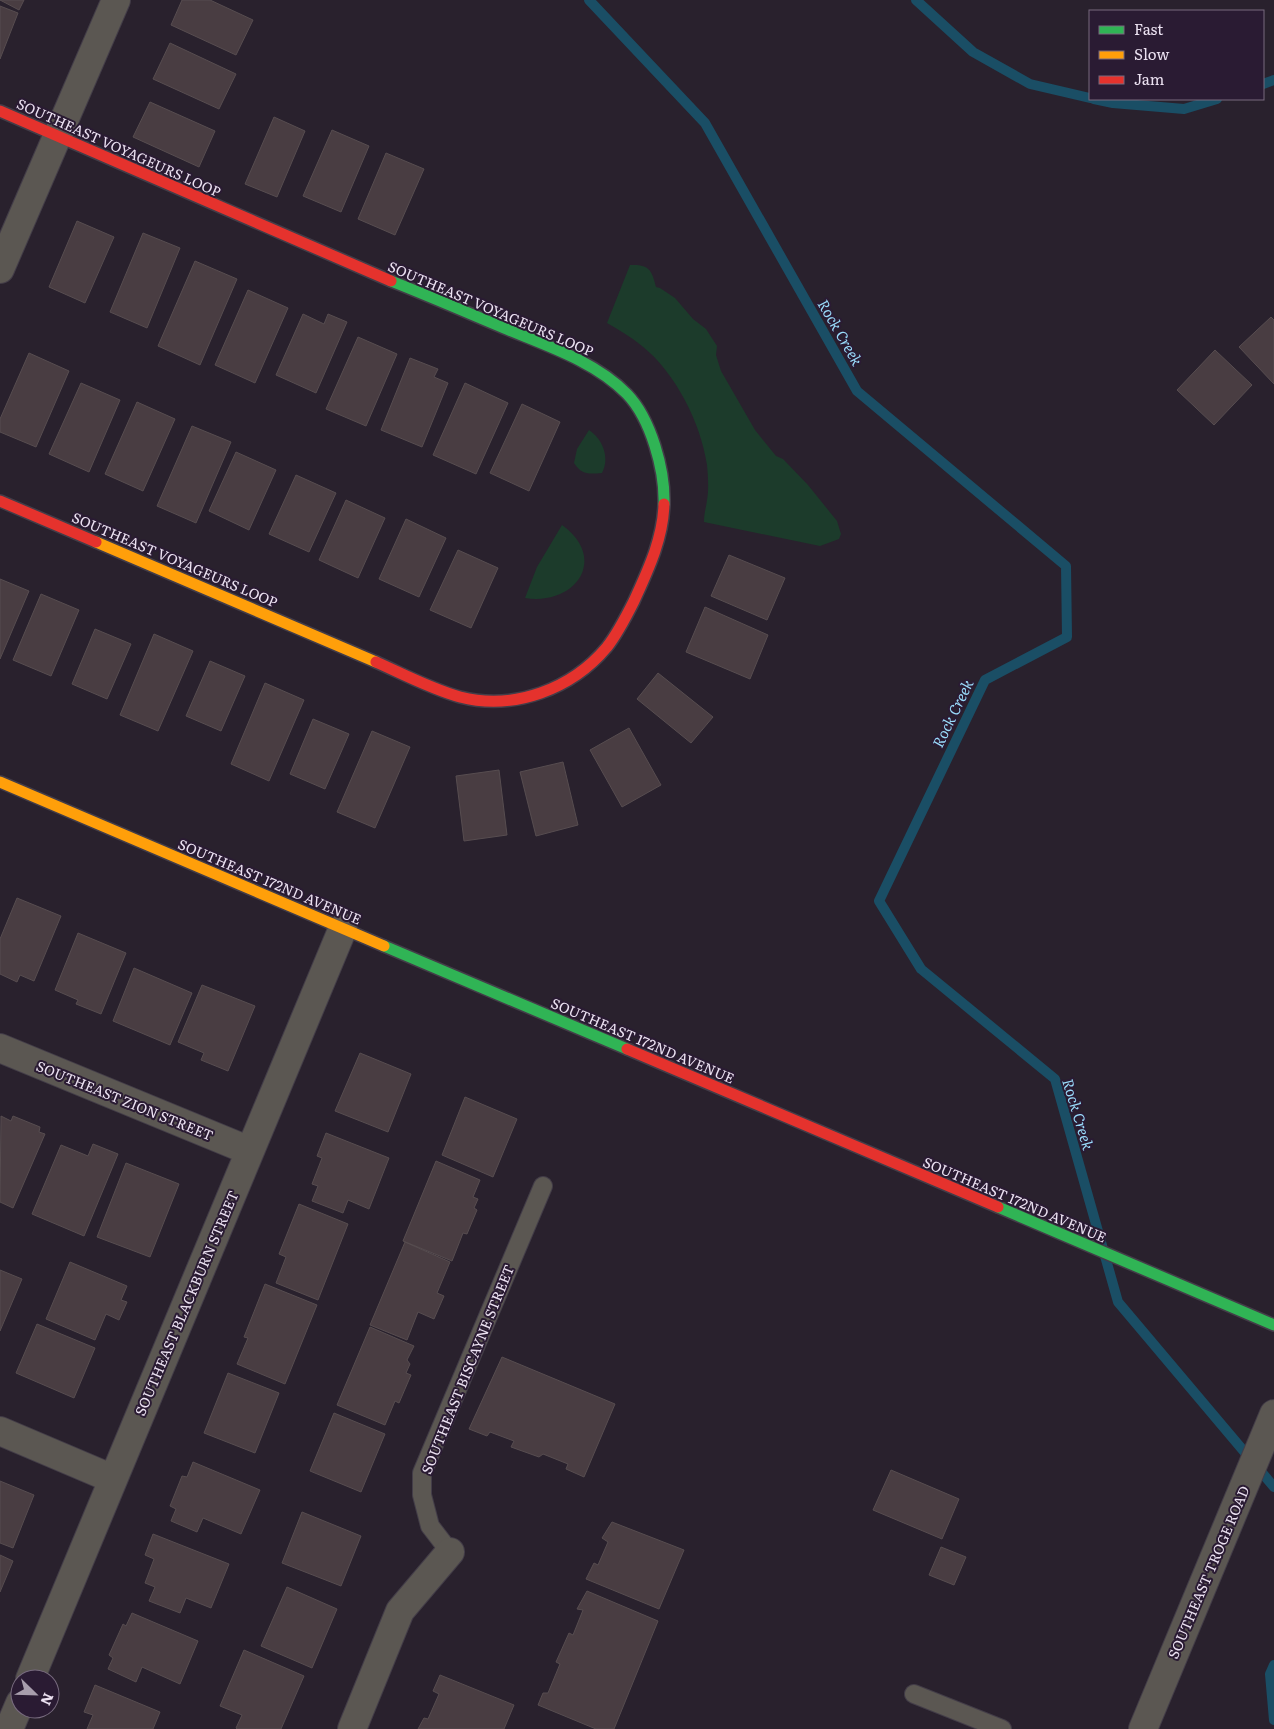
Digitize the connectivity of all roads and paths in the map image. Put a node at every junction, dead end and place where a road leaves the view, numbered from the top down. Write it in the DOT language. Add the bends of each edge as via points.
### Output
graph roads {
  1 [pos="116,0"];
  2 [pos="0,111"];
  3 [pos="58,136"];
  4 [pos="0,268"];
  5 [pos="0,501"];
  6 [pos="0,782"];
  7 [pos="342,928"];
  8 [pos="0,1048"];
  9 [pos="250,1151"];
  10 [pos="543,1186"];
  11 [pos="1274,1325"];
  12 [pos="1271,1420"];
  13 [pos="0,1431"];
  14 [pos="113,1479"];
  15 [pos="450,1552"];
  16 [pos="34,1669"];
  17 [pos="914,1694"];
  18 [pos="352,1729"];
  19 [pos="1002,1729"];
  20 [pos="1143,1729"];
  1 -- 3 [label="street"];
  2 -- 3 [label="street, SOUTHEAST VOYAGEURS LOOP"];
  3 -- 4 [label="street"];
  3 -- 5 [label="street, SOUTHEAST VOYAGEURS LOOP" via="591,367 622,390 637,408 648,430 661,471 664,500 661,532 651,564 628,615 604,651 579,674 528,699 476,700 439,690"];
  6 -- 7 [label="street, SOUTHEAST 172ND AVENUE"];
  7 -- 9 [label="street, SOUTHEAST BLACKBURN STREET"];
  7 -- 11 [label="street, SOUTHEAST 172ND AVENUE"];
  8 -- 9 [label="street, SOUTHEAST ZION STREET"];
  9 -- 14 [label="street, SOUTHEAST BLACKBURN STREET"];
  10 -- 15 [label="lane, SOUTHEAST BISCAYNE STREET" via="422,1473 422,1495 430,1526"];
  12 -- 20 [label="street, SOUTHEAST TROGE ROAD"];
  13 -- 14 [label="street"];
  14 -- 16 [label="street, SOUTHEAST BLACKBURN STREET"];
  15 -- 18 [label="street" via="400,1611"];
  17 -- 19 [label="lane"];
}
